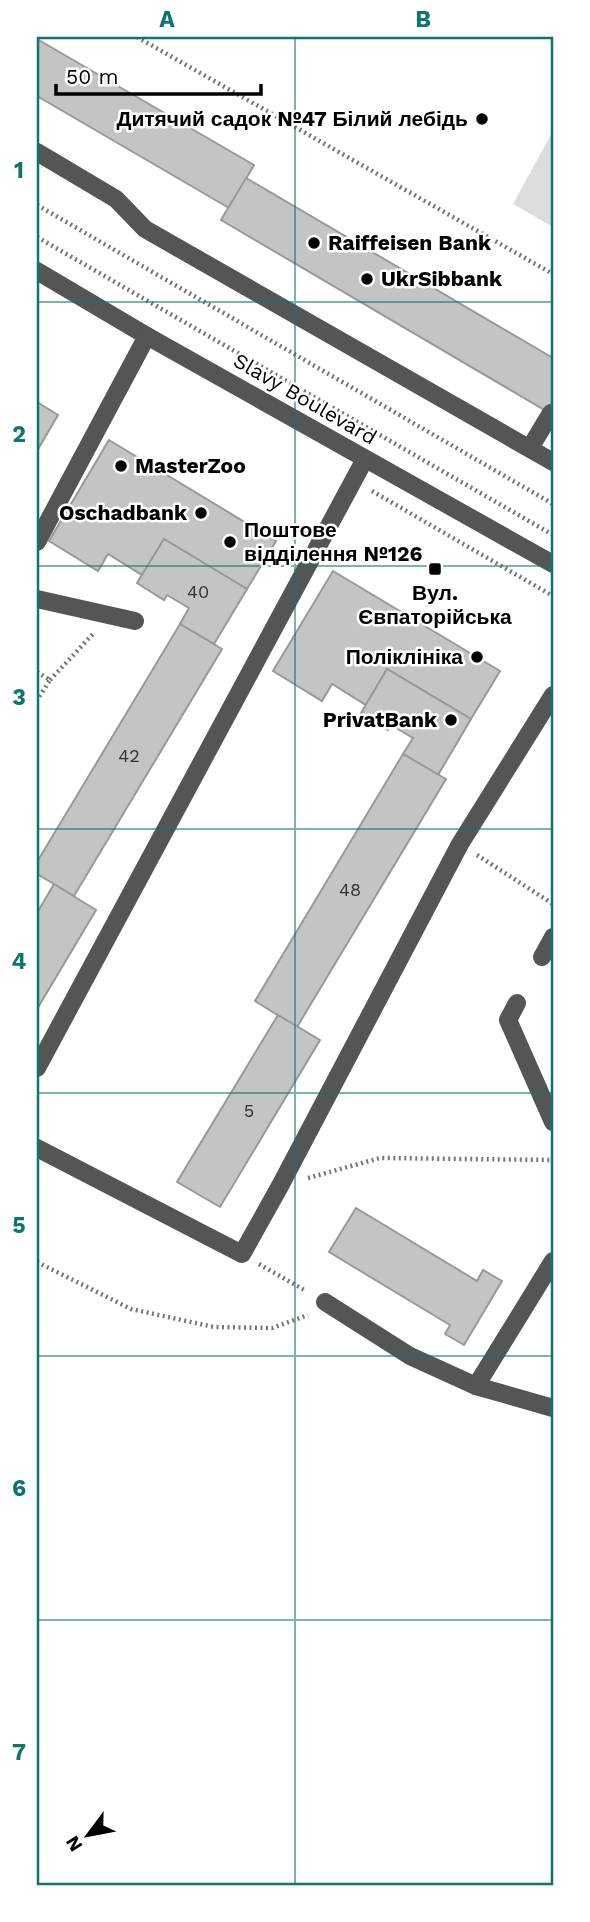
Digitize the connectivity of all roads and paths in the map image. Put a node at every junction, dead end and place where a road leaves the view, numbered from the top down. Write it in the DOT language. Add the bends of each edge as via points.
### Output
graph roads {
  1 [pos="137,37"];
  2 [pos="37,152"];
  3 [pos="37,205"];
  4 [pos="37,237"];
  5 [pos="37,271"];
  6 [pos="553,274"];
  7 [pos="147,336"];
  8 [pos="551,413"];
  9 [pos="530,448"];
  10 [pos="365,459"];
  11 [pos="553,462"];
  12 [pos="553,505"];
  13 [pos="553,535"];
  14 [pos="37,542"];
  15 [pos="553,563"];
  16 [pos="37,599"];
  17 [pos="110,616"];
  18 [pos="135,621"];
  19 [pos="37,672"];
  20 [pos="50,680"];
  21 [pos="553,695"];
  22 [pos="37,700"];
  23 [pos="460,844"];
  24 [pos="553,904"];
  25 [pos="553,937"];
  26 [pos="542,957"];
  27 [pos="517,1003"];
  28 [pos="37,1068"];
  29 [pos="553,1122"];
  30 [pos="37,1148"];
  31 [pos="553,1160"];
  32 [pos="280,1186"];
  33 [pos="242,1254"];
  34 [pos="553,1261"];
  35 [pos="37,1262"];
  36 [pos="325,1302"];
  37 [pos="476,1386"];
  38 [pos="553,1408"];
  1 -- 6 [label="path"];
  2 -- 9 [label="street" via="116,200 145,229"];
  3 -- 12 [label="path"];
  4 -- 13 [label="path"];
  5 -- 7 [label="street, Slavy Boulevard"];
  7 -- 10 [label="street, Slavy Boulevard"];
  7 -- 14 [label="street"];
  8 -- 9 [label="street"];
  9 -- 11 [label="street"];
  10 -- 15 [label="street, Slavy Boulevard"];
  10 -- 28 [label="street"];
  16 -- 17 [label="street"];
  17 -- 18 [label="street"];
  17 -- 20 [label="path"];
  19 -- 20 [label="path"];
  20 -- 22 [label="path"];
  21 -- 23 [label="street"];
  23 -- 24 [label="path"];
  23 -- 32 [label="street"];
  25 -- 26 [label="street"];
  27 -- 29 [label="street" via="508,1020"];
  30 -- 33 [label="street"];
  31 -- 32 [label="path" via="380,1158"];
  32 -- 33 [label="street"];
  33 -- 36 [label="path"];
  34 -- 37 [label="street"];
  35 -- 36 [label="path" via="131,1309 214,1327 272,1328 308,1315"];
  36 -- 37 [label="street" via="410,1356"];
  37 -- 38 [label="street"];
}
